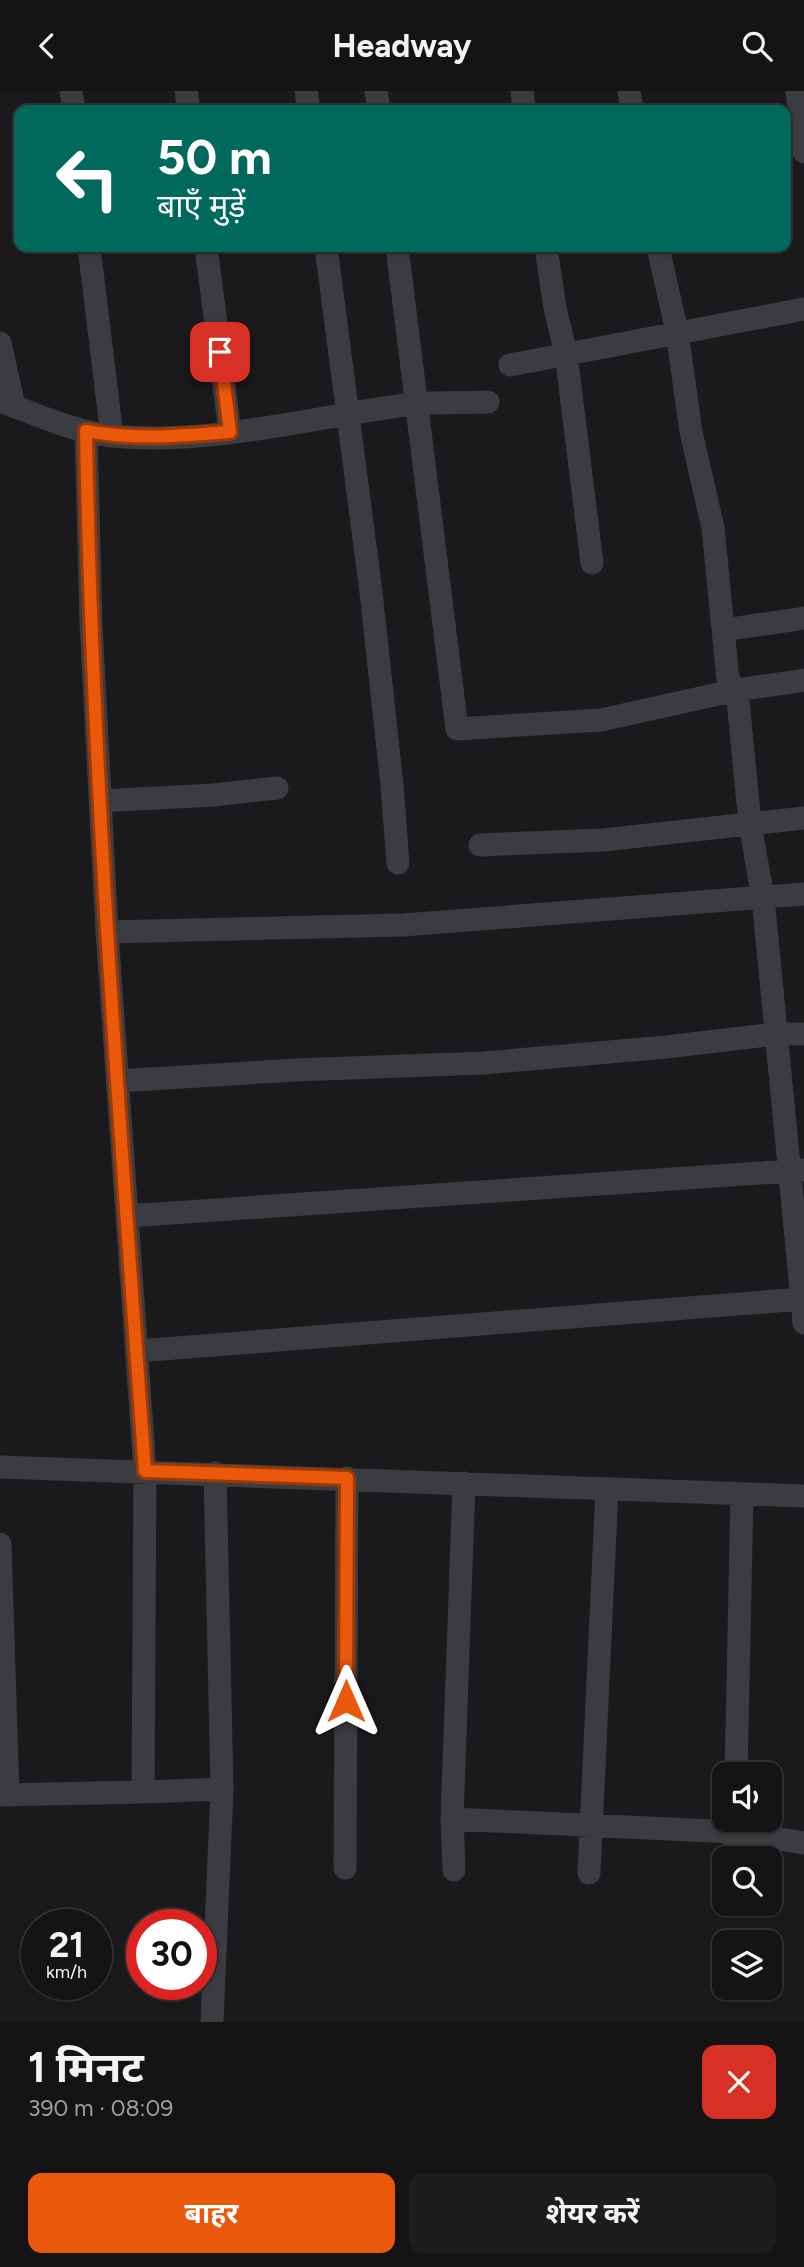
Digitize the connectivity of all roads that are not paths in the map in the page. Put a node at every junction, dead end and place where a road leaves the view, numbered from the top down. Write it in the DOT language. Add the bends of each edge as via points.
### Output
graph roads {
  1 [pos="797,91"];
  2 [pos="804,152"];
  3 [pos="90,252"];
  4 [pos="207,252"];
  5 [pos="327,252"];
  6 [pos="398,252"];
  7 [pos="547,252"];
  8 [pos="659,252"];
  9 [pos="804,309"];
  10 [pos="677,332"];
  11 [pos="0,343"];
  12 [pos="566,354"];
  13 [pos="510,365"];
  14 [pos="488,402"];
  15 [pos="7,404"];
  16 [pos="415,404"];
  17 [pos="346,415"];
  18 [pos="86,431"];
  19 [pos="230,432"];
  20 [pos="112,436"];
  21 [pos="592,562"];
  22 [pos="804,618"];
  23 [pos="724,630"];
  24 [pos="804,680"];
  25 [pos="737,690"];
  26 [pos="277,788"];
  27 [pos="100,801"];
  28 [pos="804,818"];
  29 [pos="750,824"];
  30 [pos="480,845"];
  31 [pos="398,863"];
  32 [pos="804,894"];
  33 [pos="763,898"];
  34 [pos="107,932"];
  35 [pos="775,1034"];
  36 [pos="804,1034"];
  37 [pos="118,1081"];
  38 [pos="796,1171"];
  39 [pos="127,1216"];
  40 [pos="803,1299"];
  41 [pos="804,1323"];
  42 [pos="137,1351"];
  43 [pos="0,1467"];
  44 [pos="145,1471"];
  45 [pos="215,1473"];
  46 [pos="347,1478"];
  47 [pos="464,1483"];
  48 [pos="607,1489"];
  49 [pos="742,1494"];
  50 [pos="804,1496"];
  51 [pos="0,1555"];
  52 [pos="736,1762"];
  53 [pos="222,1789"];
  54 [pos="143,1792"];
  55 [pos="4,1795"];
  56 [pos="452,1819"];
  57 [pos="591,1825"];
  58 [pos="712,1826"];
  59 [pos="759,1832"];
  60 [pos="804,1843"];
  61 [pos="345,1868"];
  62 [pos="454,1870"];
  63 [pos="589,1873"];
  64 [pos="212,2022"];
  1 -- 2 [label="street"];
  3 -- 20 [label="street"];
  4 -- 19 [label="street"];
  5 -- 17 [label="street"];
  6 -- 16 [label="street"];
  7 -- 12 [label="street"];
  8 -- 10 [label="street"];
  9 -- 10 [label="street"];
  10 -- 12 [label="street"];
  10 -- 23 [label="street" via="691,432 713,528"];
  11 -- 15 [label="street"];
  12 -- 13 [label="street"];
  12 -- 21 [label="street"];
  14 -- 16 [label="street"];
  15 -- 18 [label="street"];
  16 -- 17 [label="street"];
  16 -- 25 [label="street" via="457,729 601,720"];
  17 -- 19 [label="street"];
  17 -- 31 [label="street" via="371,592"];
  18 -- 20 [label="street"];
  18 -- 27 [label="street"];
  19 -- 20 [label="street"];
  22 -- 23 [label="street"];
  23 -- 25 [label="street" via="729,680"];
  24 -- 25 [label="street"];
  25 -- 29 [label="street"];
  26 -- 27 [label="street"];
  27 -- 34 [label="street"];
  28 -- 29 [label="street"];
  29 -- 30 [label="street" via="603,840"];
  29 -- 33 [label="street"];
  32 -- 33 [label="street"];
  33 -- 34 [label="street" via="403,925"];
  33 -- 35 [label="street"];
  34 -- 37 [label="street"];
  35 -- 36 [label="street"];
  35 -- 37 [label="street" via="484,1063"];
  35 -- 38 [label="street"];
  37 -- 39 [label="street"];
  38 -- 39 [label="street"];
  38 -- 40 [label="street"];
  39 -- 42 [label="street"];
  40 -- 41 [label="street"];
  40 -- 42 [label="street"];
  42 -- 44 [label="street"];
  43 -- 44 [label="street"];
  44 -- 45 [label="street"];
  44 -- 54 [label="street"];
  45 -- 46 [label="street"];
  45 -- 53 [label="street"];
  46 -- 47 [label="street"];
  46 -- 61 [label="street"];
  47 -- 48 [label="street"];
  47 -- 56 [label="street"];
  48 -- 49 [label="street"];
  48 -- 57 [label="street"];
  49 -- 50 [label="street"];
  49 -- 52 [label="street"];
  51 -- 55 [label="street"];
  53 -- 54 [label="street"];
  53 -- 64 [label="street"];
  54 -- 55 [label="street"];
  56 -- 57 [label="street"];
  56 -- 62 [label="street"];
  57 -- 58 [label="street"];
  57 -- 63 [label="street"];
  59 -- 60 [label="street"];
}
